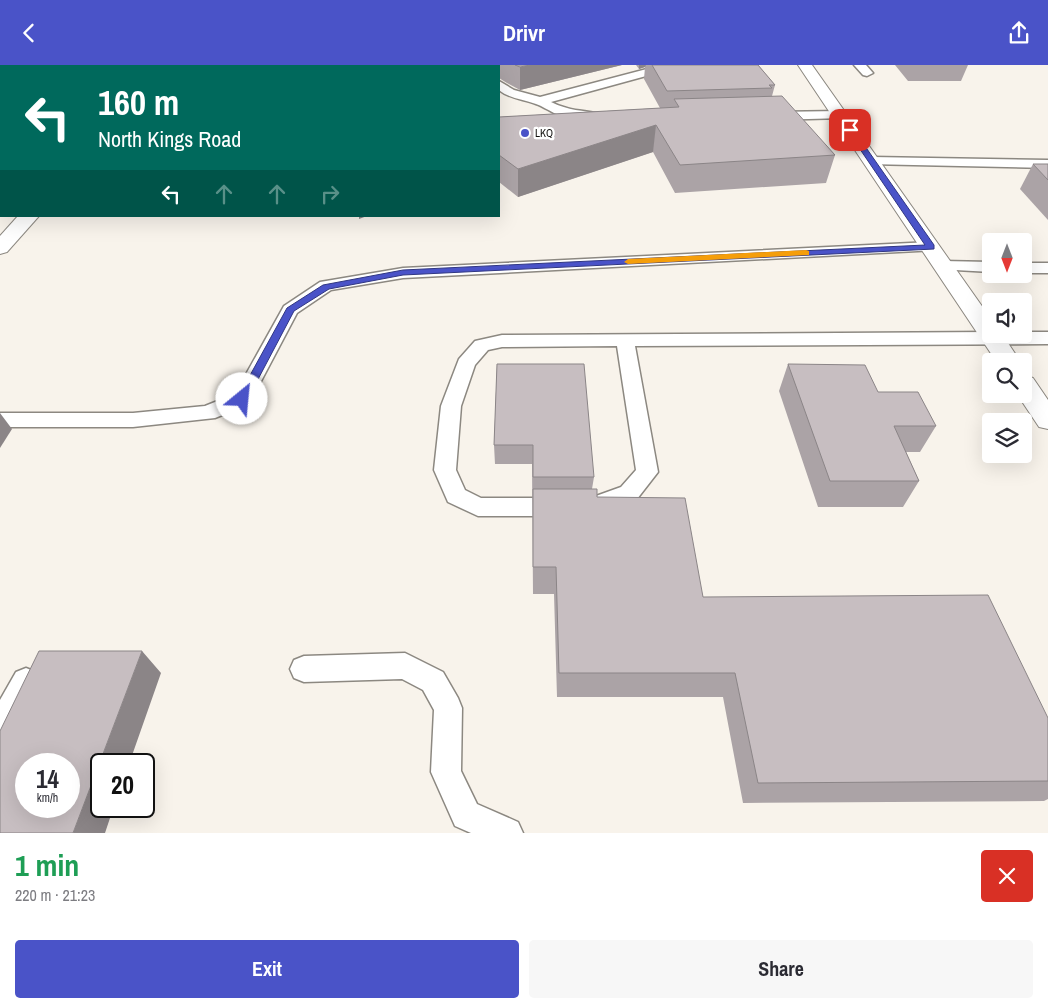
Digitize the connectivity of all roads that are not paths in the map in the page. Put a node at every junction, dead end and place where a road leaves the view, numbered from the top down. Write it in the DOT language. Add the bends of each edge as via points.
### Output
graph roads {
  1 [pos="675,65"];
  2 [pos="805,65"];
  3 [pos="500,86"];
  4 [pos="540,101"];
  5 [pos="840,115"];
  6 [pos="762,116"];
  7 [pos="610,118"];
  8 [pos="872,161"];
  9 [pos="1048,165"];
  10 [pos="28,217"];
  11 [pos="931,247"];
  12 [pos="0,248"];
  13 [pos="943,266"];
  14 [pos="982,267"];
  15 [pos="1032,268"];
  16 [pos="1048,268"];
  17 [pos="982,323"];
  18 [pos="982,338"];
  19 [pos="1032,338"];
  20 [pos="1048,338"];
  21 [pos="625,340"];
  22 [pos="1032,396"];
  23 [pos="0,420"];
  24 [pos="1048,420"];
  25 [pos="304,669"];
  26 [pos="27,681"];
  27 [pos="0,727"];
  28 [pos="507,833"];
  1 -- 4 [label="lane"];
  2 -- 5 [label="street"];
  3 -- 4 [label="lane" via="510,93"];
  4 -- 7 [label="lane" via="575,115"];
  5 -- 6 [label="lane"];
  5 -- 8 [label="street"];
  8 -- 9 [label="lane"];
  8 -- 11 [label="street"];
  10 -- 12 [label="street"];
  11 -- 13 [label="street"];
  11 -- 23 [label="lane" via="403,273 326,287 290,310 242,399 208,413 133,420"];
  13 -- 14 [label="lane"];
  13 -- 17 [label="street"];
  15 -- 16 [label="lane"];
  18 -- 21 [label="lane"];
  19 -- 20 [label="lane"];
  21 -- 21 [label="lane" via="502,341 482,345 466,363 451,406 445,470 456,496 478,507 595,507 629,493 647,472"];
  22 -- 24 [label="street"];
  25 -- 28 [label="lane" via="405,667 433,681 448,708 446,772 466,815"];
  26 -- 27 [label="lane"];
}
